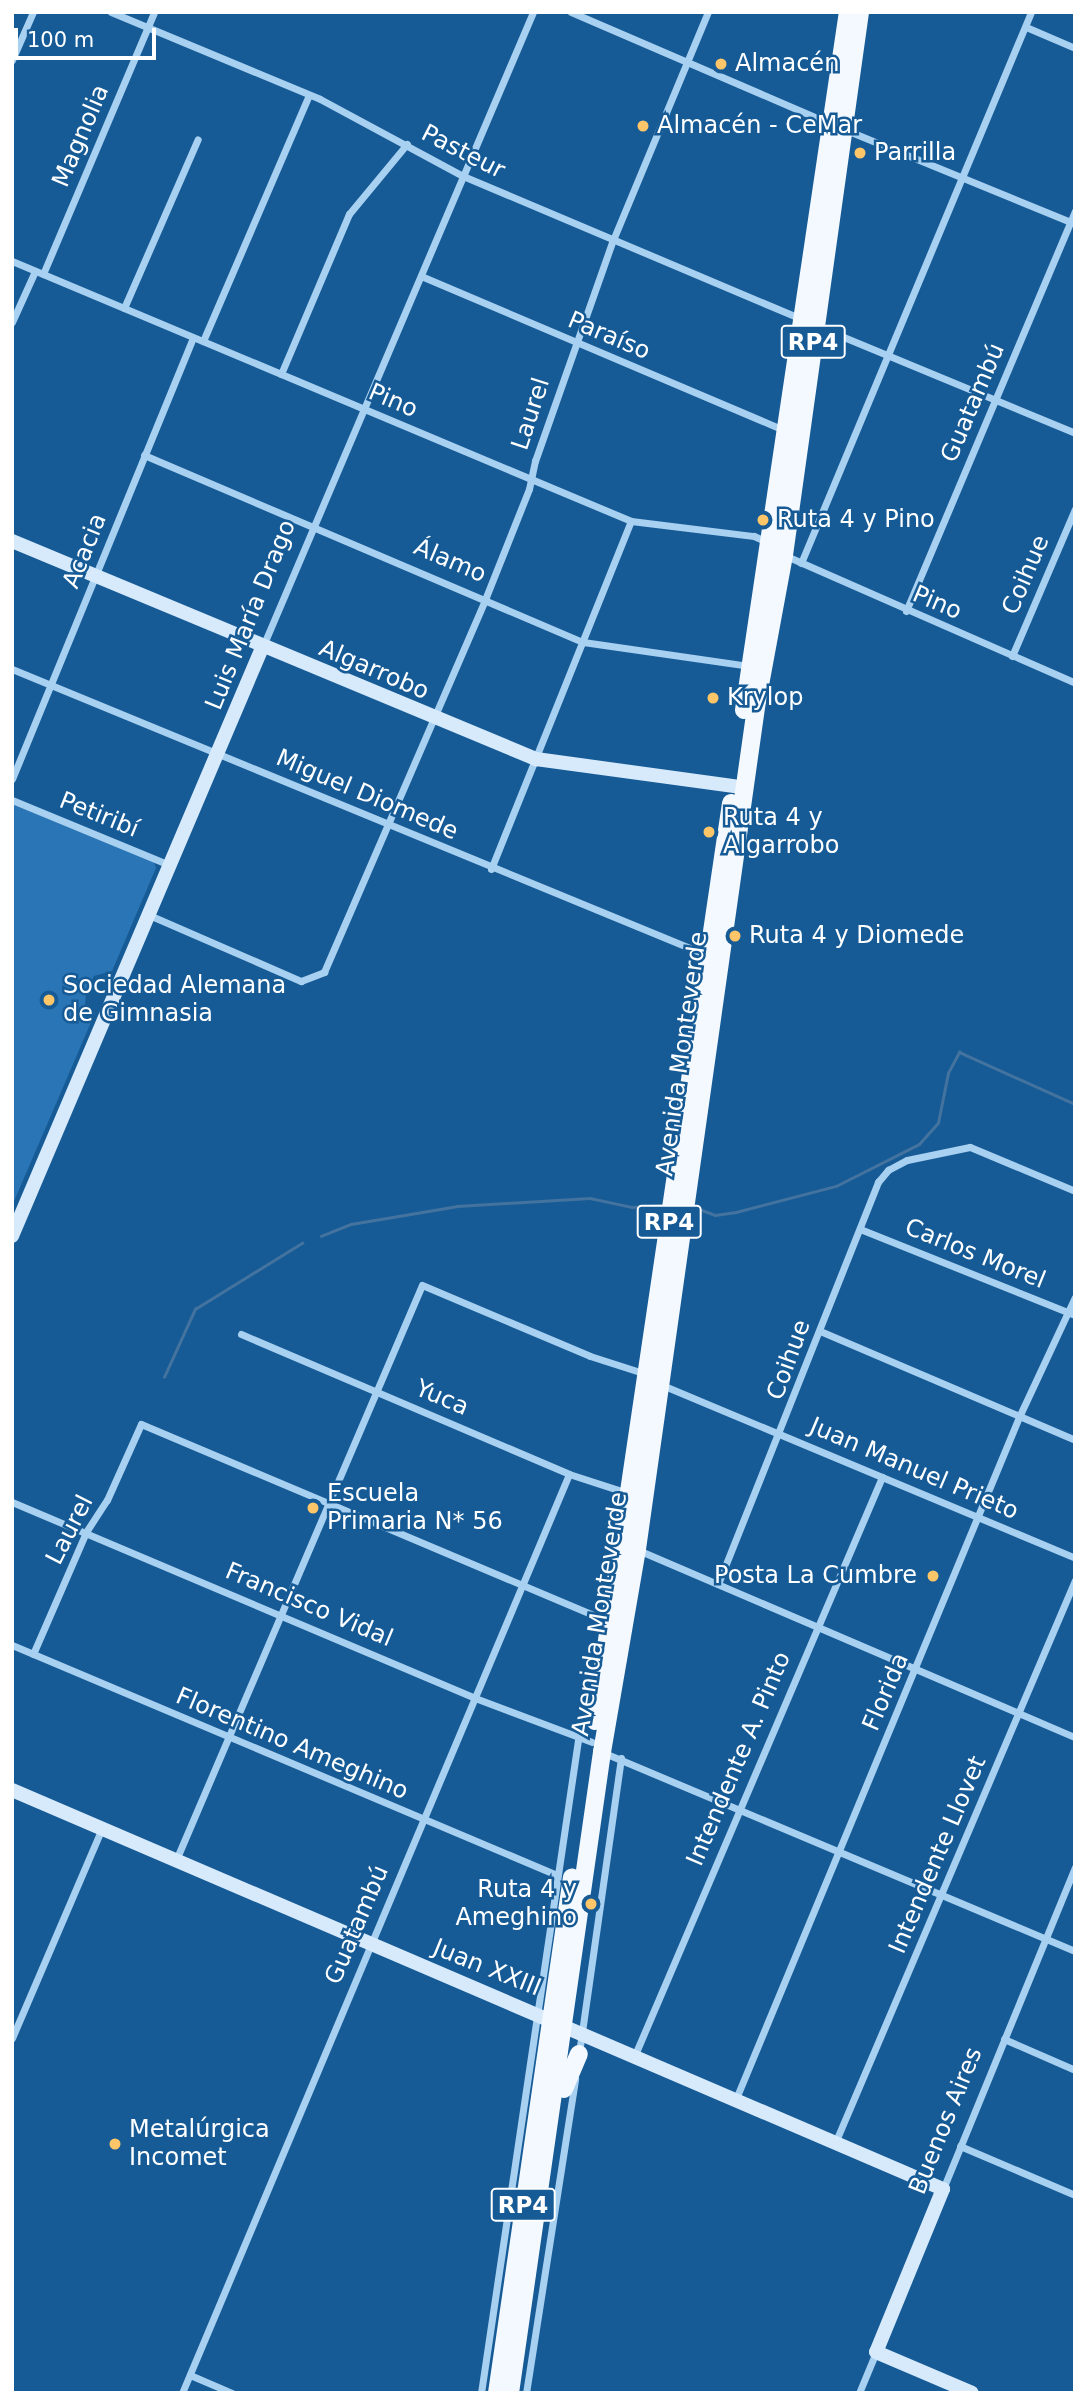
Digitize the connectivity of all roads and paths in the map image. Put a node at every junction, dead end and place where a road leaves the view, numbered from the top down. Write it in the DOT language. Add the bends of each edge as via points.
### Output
graph roads {
  1 [pos="33,12"];
  2 [pos="111,12"];
  3 [pos="154,12"];
  4 [pos="533,12"];
  5 [pos="571,12"];
  6 [pos="708,12"];
  7 [pos="848,12"];
  8 [pos="860,12"];
  9 [pos="1029,13"];
  10 [pos="147,27"];
  11 [pos="1026,27"];
  12 [pos="1075,48"];
  13 [pos="12,60"];
  14 [pos="687,62"];
  15 [pos="309,94"];
  16 [pos="837,127"];
  17 [pos="198,139"];
  18 [pos="407,144"];
  19 [pos="463,176"];
  20 [pos="962,177"];
  21 [pos="1075,210"];
  22 [pos="1072,223"];
  23 [pos="613,240"];
  24 [pos="12,261"];
  25 [pos="39,272"];
  26 [pos="421,276"];
  27 [pos="124,308"];
  28 [pos="12,322"];
  29 [pos="808,322"];
  30 [pos="193,338"];
  31 [pos="203,341"];
  32 [pos="576,342"];
  33 [pos="886,355"];
  34 [pos="281,374"];
  35 [pos="995,399"];
  36 [pos="364,410"];
  37 [pos="784,430"];
  38 [pos="1075,433"];
  39 [pos="145,455"];
  40 [pos="532,479"];
  41 [pos="1075,509"];
  42 [pos="631,521"];
  43 [pos="313,524"];
  44 [pos="12,541"];
  45 [pos="768,542"];
  46 [pos="784,555"];
  47 [pos="801,563"];
  48 [pos="97,576"];
  49 [pos="486,597"];
  50 [pos="906,611"];
  51 [pos="583,642"];
  52 [pos="262,648"];
  53 [pos="1012,656"];
  54 [pos="750,666"];
  55 [pos="12,669"];
  56 [pos="1075,683"];
  57 [pos="51,686"];
  58 [pos="433,720"];
  59 [pos="218,753"];
  60 [pos="536,759"];
  61 [pos="12,779"];
  62 [pos="734,786"];
  63 [pos="12,800"];
  64 [pos="387,826"];
  65 [pos="170,865"];
  66 [pos="491,869"];
  67 [pos="149,915"];
  68 [pos="707,955"];
  69 [pos="1075,1191"];
  70 [pos="860,1229"];
  71 [pos="12,1236"];
  72 [pos="1075,1297"];
  73 [pos="1072,1314"];
  74 [pos="820,1331"];
  75 [pos="241,1334"];
  76 [pos="653,1379"];
  77 [pos="376,1391"];
  78 [pos="1019,1417"];
  79 [pos="782,1433"];
  80 [pos="1075,1440"];
  81 [pos="569,1474"];
  82 [pos="882,1477"];
  83 [pos="629,1493"];
  84 [pos="12,1502"];
  85 [pos="328,1504"];
  86 [pos="981,1518"];
  87 [pos="86,1532"];
  88 [pos="637,1549"];
  89 [pos="1075,1558"];
  90 [pos="1075,1580"];
  91 [pos="522,1584"];
  92 [pos="718,1584"];
  93 [pos="281,1614"];
  94 [pos="611,1622"];
  95 [pos="815,1627"];
  96 [pos="12,1645"];
  97 [pos="33,1654"];
  98 [pos="916,1670"];
  99 [pos="475,1698"];
  100 [pos="1017,1713"];
  101 [pos="1075,1737"];
  102 [pos="228,1739"];
  103 [pos="591,1745"];
  104 [pos="621,1758"];
  105 [pos="12,1790"];
  106 [pos="739,1809"];
  107 [pos="422,1821"];
  108 [pos="101,1830"];
  109 [pos="840,1852"];
  110 [pos="175,1862"];
  111 [pos="1075,1867"];
  112 [pos="557,1875"];
  113 [pos="942,1896"];
  114 [pos="1044,1939"];
  115 [pos="369,1945"];
  116 [pos="1075,1951"];
  117 [pos="547,2014"];
  118 [pos="582,2034"];
  119 [pos="12,2038"];
  120 [pos="1004,2039"];
  121 [pos="579,2054"];
  122 [pos="634,2057"];
  123 [pos="1075,2070"];
  124 [pos="734,2102"];
  125 [pos="835,2144"];
  126 [pos="960,2146"];
  127 [pos="544,2159"];
  128 [pos="943,2189"];
  129 [pos="1075,2195"];
  130 [pos="876,2351"];
  131 [pos="190,2375"];
  132 [pos="182,2393"];
  133 [pos="232,2393"];
  134 [pos="481,2393"];
  135 [pos="497,2393"];
  136 [pos="510,2393"];
  137 [pos="526,2393"];
  138 [pos="859,2393"];
  139 [pos="972,2393"];
  1 -- 13 [label="street"];
  2 -- 10 [label="street, Pasteur"];
  3 -- 10 [label="street, Magnolia"];
  4 -- 19 [label="street, Luis María Drago"];
  5 -- 14 [label="street"];
  6 -- 14 [label="street, Laurel"];
  7 -- 16 [label="main road, Avenida Monteverde / RP4"];
  8 -- 16 [label="main road, Avenida Monteverde / RP4"];
  9 -- 11 [label="street"];
  10 -- 15 [label="street, Pasteur"];
  10 -- 25 [label="street, Magnolia"];
  11 -- 12 [label="street"];
  11 -- 20 [label="street"];
  14 -- 16 [label="street"];
  14 -- 23 [label="street, Laurel"];
  15 -- 18 [label="street, Pasteur"];
  15 -- 31 [label="street"];
  16 -- 20 [label="street"];
  16 -- 29 [label="main road, Avenida Monteverde / RP4"];
  17 -- 27 [label="street"];
  18 -- 19 [label="street, Pasteur"];
  18 -- 34 [label="street" via="349,214"];
  19 -- 23 [label="street, Pasteur"];
  19 -- 26 [label="street, Luis María Drago"];
  20 -- 22 [label="street"];
  20 -- 33 [label="street"];
  21 -- 22 [label="street, Guatambú"];
  22 -- 35 [label="street, Guatambú"];
  23 -- 29 [label="street, Pasteur"];
  23 -- 32 [label="street, Laurel"];
  24 -- 25 [label="street, Pino"];
  25 -- 27 [label="street, Pino"];
  25 -- 28 [label="street, Magnolia"];
  26 -- 32 [label="street, Paraíso"];
  26 -- 36 [label="street, Luis María Drago"];
  27 -- 30 [label="street, Pino"];
  29 -- 33 [label="street, Pasteur"];
  29 -- 37 [label="main road, Avenida Monteverde / RP4"];
  29 -- 46 [label="main road, Avenida Monteverde / RP4"];
  30 -- 31 [label="street, Pino"];
  30 -- 39 [label="street, Acacia"];
  31 -- 34 [label="street, Pino"];
  32 -- 37 [label="street, Paraíso"];
  32 -- 40 [label="street, Laurel"];
  33 -- 35 [label="street, Pasteur"];
  33 -- 47 [label="street"];
  34 -- 36 [label="street, Pino"];
  35 -- 38 [label="street, Pasteur"];
  35 -- 50 [label="street, Guatambú"];
  36 -- 40 [label="street, Pino"];
  36 -- 43 [label="street, Luis María Drago"];
  37 -- 45 [label="main road, Avenida Monteverde / RP4"];
  39 -- 43 [label="street, Álamo"];
  39 -- 48 [label="street, Acacia"];
  40 -- 42 [label="street, Pino"];
  40 -- 49 [label="street, Laurel"];
  41 -- 53 [label="street, Coihue"];
  42 -- 45 [label="street, Pino" via="754,536"];
  42 -- 51 [label="street"];
  43 -- 49 [label="street, Álamo"];
  43 -- 52 [label="street, Luis María Drago"];
  44 -- 48 [label="street, Algarrobo"];
  45 -- 46 [label="street, Pino"];
  45 -- 54 [label="main road, Avenida Monteverde / RP4"];
  46 -- 47 [label="street, Pino"];
  46 -- 76 [label="main road, Avenida Monteverde / RP4" via="757,701"];
  47 -- 50 [label="street, Pino"];
  48 -- 52 [label="street, Algarrobo"];
  48 -- 57 [label="street, Acacia"];
  49 -- 51 [label="street, Álamo"];
  49 -- 58 [label="street, Laurel"];
  50 -- 53 [label="street, Pino"];
  51 -- 54 [label="street, Álamo"];
  51 -- 60 [label="street"];
  52 -- 58 [label="street, Algarrobo"];
  52 -- 59 [label="street, Luis María Drago"];
  53 -- 56 [label="street, Pino"];
  54 -- 62 [label="main road, Avenida Monteverde / RP4"];
  55 -- 57 [label="street, Miguel Diomede"];
  57 -- 59 [label="street, Miguel Diomede"];
  57 -- 61 [label="street, Acacia"];
  58 -- 60 [label="street, Algarrobo"];
  58 -- 64 [label="street, Laurel"];
  59 -- 64 [label="street, Miguel Diomede"];
  59 -- 65 [label="street, Luis María Drago"];
  60 -- 62 [label="street, Algarrobo"];
  60 -- 66 [label="street"];
  62 -- 68 [label="main road, Avenida Monteverde / RP4"];
  63 -- 65 [label="street, Petiribí"];
  64 -- 66 [label="street, Miguel Diomede"];
  64 -- 67 [label="street, Laurel" via="318,978 301,981"];
  65 -- 67 [label="street, Luis María Drago"];
  66 -- 68 [label="street, Miguel Diomede"];
  67 -- 71 [label="street, Luis María Drago"];
  68 -- 76 [label="main road, Avenida Monteverde / RP4"];
  69 -- 70 [label="street, Coihue" via="970,1147 907,1160 878,1182"];
  70 -- 73 [label="street, Carlos Morel"];
  70 -- 74 [label="street, Coihue"];
  72 -- 73 [label="street, Florida"];
  73 -- 78 [label="street, Florida"];
  74 -- 78 [label="street"];
  74 -- 79 [label="street, Coihue"];
  75 -- 77 [label="street, Yuca"];
  76 -- 77 [label="street, Juan Manuel Prieto" via="422,1285"];
  76 -- 79 [label="street, Juan Manuel Prieto"];
  76 -- 83 [label="main road, Avenida Monteverde / RP4"];
  76 -- 88 [label="main road, Avenida Monteverde / RP4"];
  77 -- 81 [label="street, Yuca"];
  77 -- 85 [label="street"];
  78 -- 80 [label="street"];
  78 -- 86 [label="street, Florida"];
  79 -- 82 [label="street, Juan Manuel Prieto"];
  79 -- 92 [label="street, Coihue"];
  81 -- 83 [label="street, Yuca"];
  81 -- 91 [label="street, Guatambú"];
  82 -- 86 [label="street, Juan Manuel Prieto"];
  82 -- 95 [label="street, Intendente A. Pinto"];
  83 -- 94 [label="main road, Avenida Monteverde / RP4"];
  84 -- 87 [label="street, Francisco Vidal"];
  85 -- 87 [label="street, Laurel" via="141,1424 107,1500"];
  85 -- 91 [label="street"];
  85 -- 93 [label="street"];
  86 -- 89 [label="street, Juan Manuel Prieto"];
  86 -- 98 [label="street, Florida"];
  87 -- 93 [label="street, Francisco Vidal"];
  87 -- 97 [label="street, Laurel"];
  88 -- 92 [label="street"];
  88 -- 103 [label="main road, Avenida Monteverde / RP4"];
  90 -- 100 [label="street, Intendente Llovet"];
  91 -- 94 [label="street"];
  91 -- 99 [label="street, Guatambú"];
  92 -- 95 [label="street"];
  93 -- 99 [label="street, Francisco Vidal"];
  93 -- 102 [label="street"];
  94 -- 103 [label="main road, Avenida Monteverde / RP4"];
  95 -- 98 [label="street"];
  95 -- 106 [label="street, Intendente A. Pinto"];
  96 -- 97 [label="street, Florentino Ameghino"];
  97 -- 102 [label="street, Florentino Ameghino"];
  98 -- 100 [label="street"];
  98 -- 109 [label="street, Florida"];
  99 -- 103 [label="street, Francisco Vidal"];
  99 -- 107 [label="street, Guatambú"];
  100 -- 101 [label="street"];
  100 -- 113 [label="street, Intendente Llovet"];
  102 -- 107 [label="street, Florentino Ameghino"];
  102 -- 110 [label="street"];
  103 -- 104 [label="street, Francisco Vidal"];
  103 -- 112 [label="street"];
  103 -- 117 [label="main road, Avenida Monteverde / RP4"];
  103 -- 117 [label="main road, Avenida Monteverde / RP4"];
  104 -- 106 [label="street, Francisco Vidal"];
  104 -- 118 [label="street, Avenida Monteverde"];
  105 -- 108 [label="street, Juan XXIII"];
  106 -- 109 [label="street, Francisco Vidal"];
  106 -- 122 [label="street, Intendente A. Pinto"];
  107 -- 112 [label="street, Florentino Ameghino"];
  107 -- 115 [label="street, Guatambú"];
  108 -- 110 [label="street, Juan XXIII"];
  108 -- 119 [label="street"];
  109 -- 113 [label="street, Francisco Vidal"];
  109 -- 124 [label="street, Florida"];
  110 -- 115 [label="street, Juan XXIII"];
  111 -- 114 [label="street, Buenos Aires"];
  112 -- 117 [label="street"];
  113 -- 114 [label="street, Francisco Vidal"];
  113 -- 125 [label="street, Intendente Llovet"];
  114 -- 116 [label="street, Francisco Vidal"];
  114 -- 120 [label="street, Buenos Aires"];
  115 -- 117 [label="street, Juan XXIII"];
  115 -- 131 [label="street, Guatambú"];
  117 -- 118 [label="street, Juan XXIII"];
  117 -- 127 [label="main road, Avenida Monteverde / RP4"];
  117 -- 134 [label="street"];
  117 -- 135 [label="main road, Avenida Monteverde / RP4"];
  118 -- 121 [label="street, Avenida Monteverde"];
  118 -- 122 [label="street, Juan XXIII"];
  120 -- 123 [label="street"];
  120 -- 126 [label="street, Buenos Aires"];
  121 -- 127 [label="main road" via="569,2068 554,2143"];
  121 -- 137 [label="street, Avenida Monteverde"];
  122 -- 124 [label="street, Juan XXIII"];
  124 -- 125 [label="street, Juan XXIII"];
  125 -- 128 [label="street, Juan XXIII"];
  126 -- 128 [label="street, Buenos Aires"];
  126 -- 129 [label="street"];
  127 -- 136 [label="main road, Avenida Monteverde / RP4"];
  128 -- 130 [label="street, Buenos Aires"];
  130 -- 138 [label="street, Buenos Aires"];
  130 -- 139 [label="street"];
  131 -- 132 [label="street, Guatambú"];
  131 -- 133 [label="street"];
}
